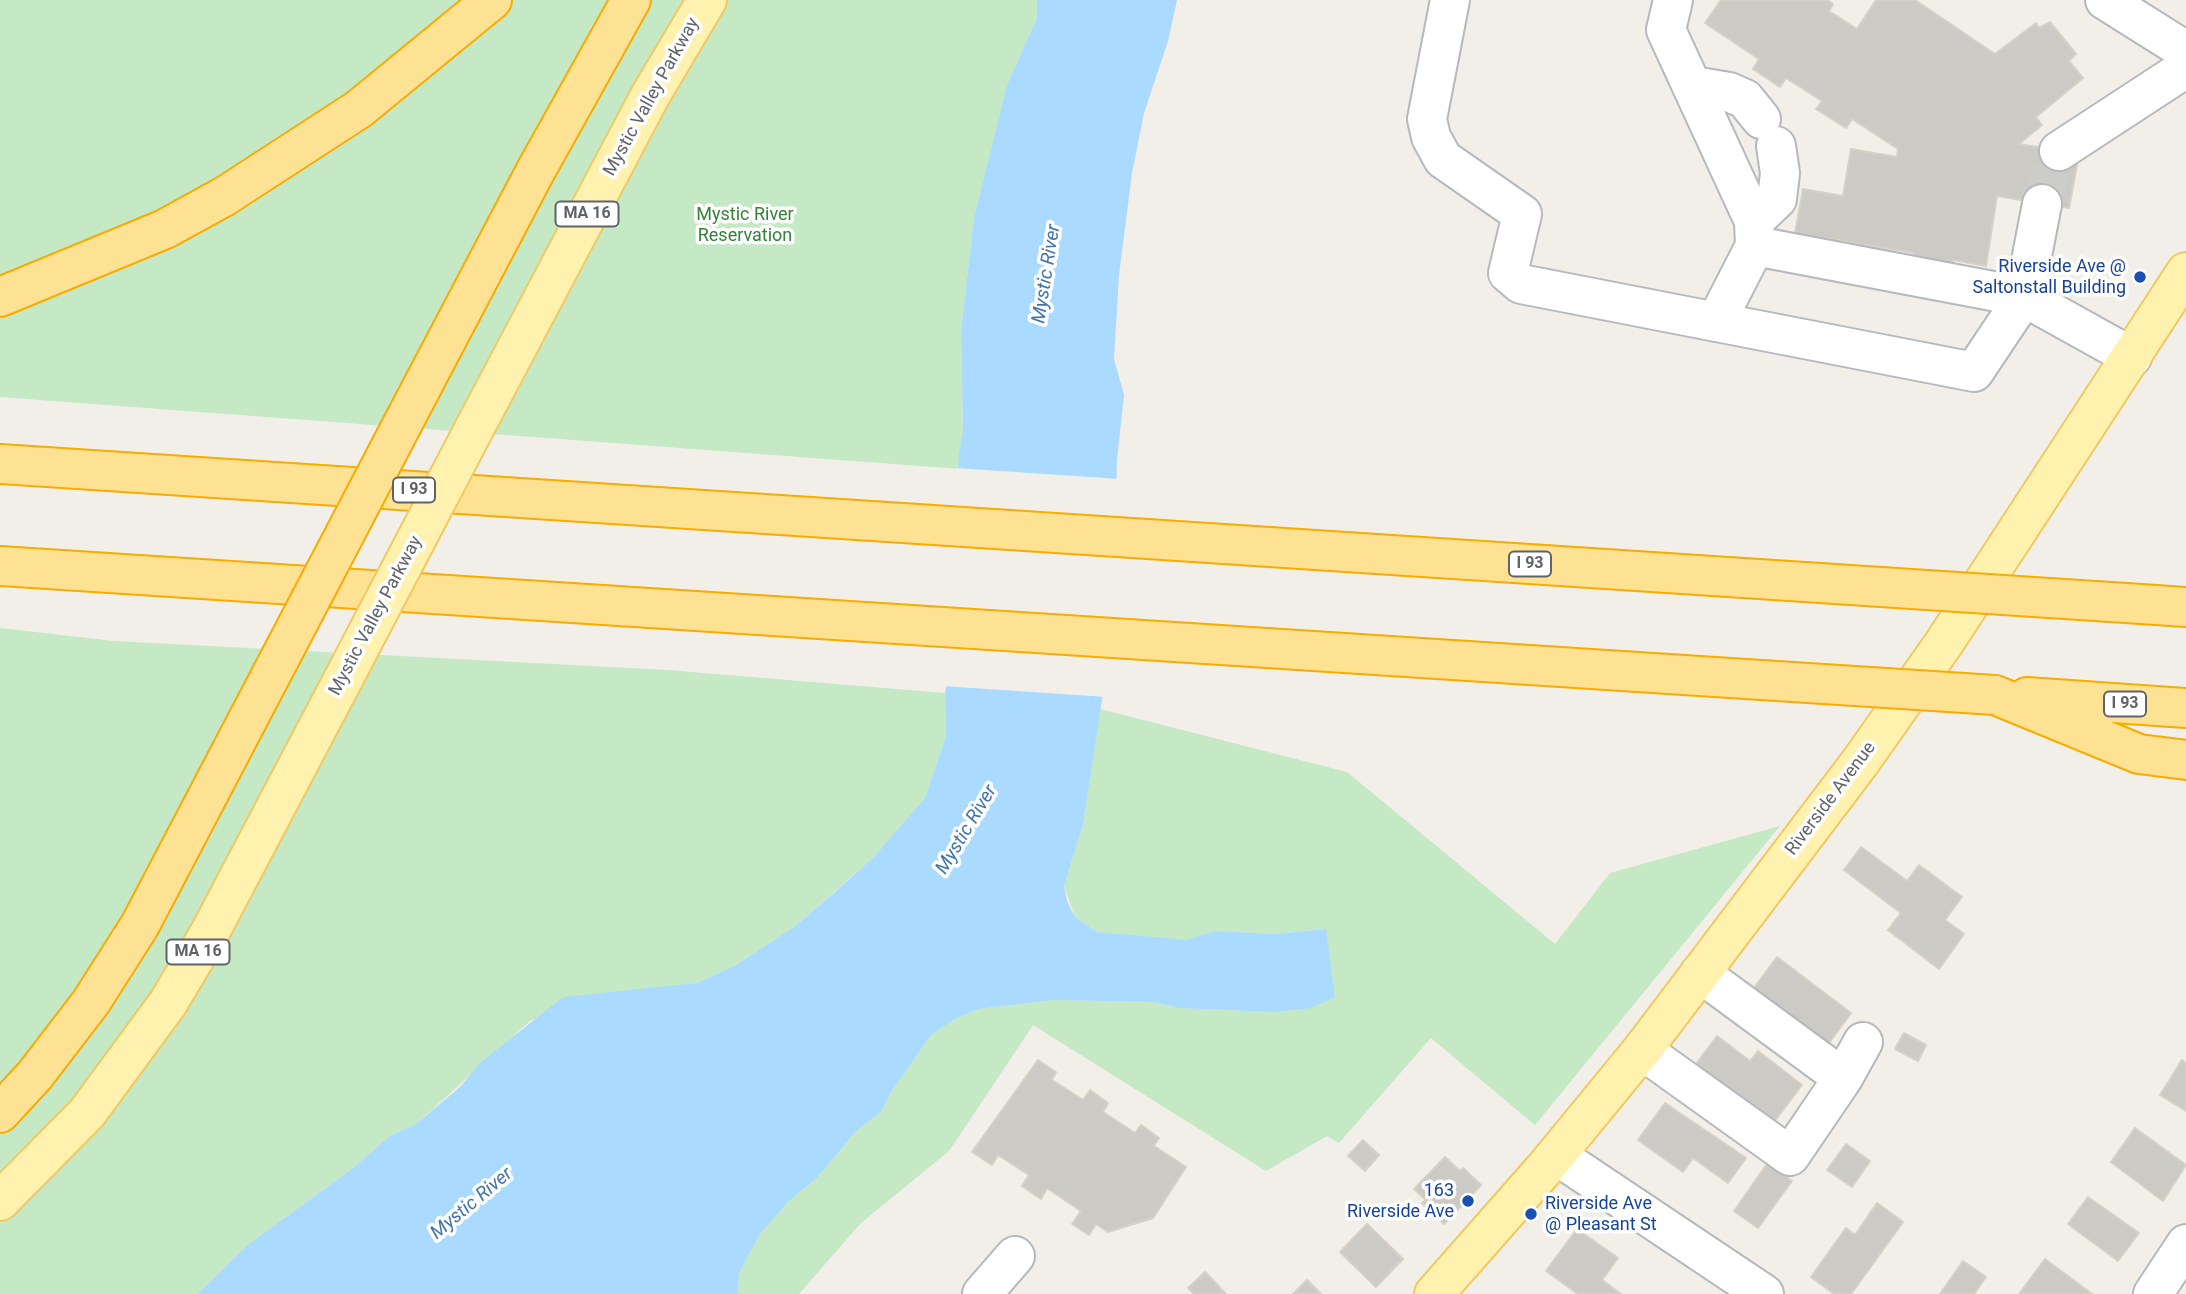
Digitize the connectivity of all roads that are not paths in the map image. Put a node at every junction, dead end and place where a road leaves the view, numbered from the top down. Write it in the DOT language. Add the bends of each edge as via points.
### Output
graph roads {
  1 [pos="492,0"];
  2 [pos="631,0"];
  3 [pos="707,0"];
  4 [pos="1450,0"];
  5 [pos="1673,0"];
  6 [pos="2105,0"];
  7 [pos="2186,51"];
  8 [pos="2186,68"];
  9 [pos="1693,86"];
  10 [pos="2059,150"];
  11 [pos="2042,205"];
  12 [pos="1754,234"];
  13 [pos="2186,272"];
  14 [pos="0,297"];
  15 [pos="2024,297"];
  16 [pos="1716,322"];
  17 [pos="2132,357"];
  18 [pos="0,464"];
  19 [pos="4,567"];
  20 [pos="2186,607"];
  21 [pos="2186,708"];
  22 [pos="2057,709"];
  23 [pos="2186,760"];
  24 [pos="1700,973"];
  25 [pos="1863,1042"];
  26 [pos="1642,1050"];
  27 [pos="1843,1078"];
  28 [pos="0,1113"];
  29 [pos="1556,1155"];
  30 [pos="0,1201"];
  31 [pos="2186,1244"];
  32 [pos="1015,1256"];
  33 [pos="982,1294"];
  34 [pos="1434,1294"];
  35 [pos="1764,1294"];
  36 [pos="2153,1294"];
  1 -- 14 [label="highway" via="359,109 225,196 143,239"];
  2 -- 28 [label="highway, bridge" via="548,148 140,925 91,1002"];
  3 -- 30 [label="main road, Mystic Valley Parkway / MA 16, bridge" via="650,96 209,934 168,1003 86,1113"];
  4 -- 16 [label="street" via="1427,118 1431,137 1443,159 1522,214 1508,273 1521,284"];
  5 -- 9 [label="street" via="1666,30"];
  6 -- 7 [label="street"];
  8 -- 10 [label="street"];
  9 -- 12 [label="street"];
  9 -- 12 [label="street" via="1745,99 1769,133 1780,173 1777,199"];
  11 -- 15 [label="street"];
  12 -- 15 [label="street"];
  12 -- 16 [label="street"];
  13 -- 17 [label="main road, Riverside Avenue"];
  15 -- 16 [label="street" via="1974,372"];
  15 -- 17 [label="street"];
  17 -- 24 [label="main road, Riverside Avenue" via="1944,643"];
  18 -- 20 [label="highway, I 93, bridge"];
  19 -- 22 [label="highway, I 93, bridge" via="1995,695"];
  21 -- 22 [label="highway, I 93"];
  22 -- 23 [label="highway" via="2139,754"];
  24 -- 26 [label="main road, Riverside Avenue"];
  24 -- 27 [label="street"];
  25 -- 27 [label="street"];
  26 -- 27 [label="street" via="1790,1156"];
  26 -- 29 [label="main road, Riverside Avenue"];
  29 -- 34 [label="main road, Riverside Avenue"];
  29 -- 35 [label="street"];
  31 -- 36 [label="street"];
  32 -- 33 [label="street"];
}
